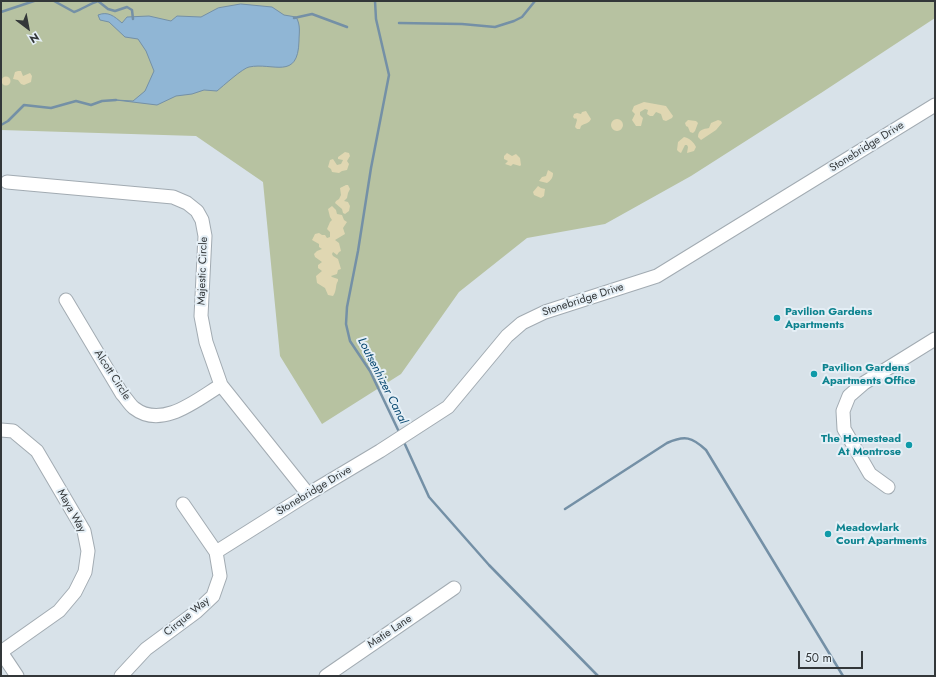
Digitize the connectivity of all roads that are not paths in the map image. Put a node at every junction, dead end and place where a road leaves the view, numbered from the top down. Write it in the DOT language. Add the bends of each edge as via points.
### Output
graph roads {
  1 [pos="935,105"];
  2 [pos="7,182"];
  3 [pos="66,300"];
  4 [pos="935,339"];
  5 [pos="221,385"];
  6 [pos="1,430"];
  7 [pos="888,487"];
  8 [pos="308,494"];
  9 [pos="183,504"];
  10 [pos="216,552"];
  11 [pos="454,588"];
  12 [pos="1,652"];
  13 [pos="17,676"];
  14 [pos="121,676"];
  15 [pos="326,676"];
  1 -- 8 [label="street, Stonebridge Drive" via="657,276 544,312 522,323 506,336 448,407"];
  2 -- 5 [label="street, Majestic Circle" via="173,197 187,203 196,211 202,220 205,236 201,316 206,342"];
  3 -- 5 [label="street, Alcott Circle" via="122,394 134,408 145,414 160,416 178,412"];
  4 -- 7 [label="street" via="864,383 849,396 843,411 844,429 870,474"];
  5 -- 8 [label="street, Majestic Circle"];
  6 -- 12 [label="street, Maya Way" via="13,431 36,452 84,531 88,551 85,572 75,592 59,611"];
  8 -- 10 [label="street, Stonebridge Drive"];
  9 -- 10 [label="street, Cirque Way"];
  10 -- 14 [label="street, Cirque Way" via="220,576 213,596 196,612 146,649"];
  11 -- 15 [label="street, Matie Lane"];
  12 -- 13 [label="street"];
}
